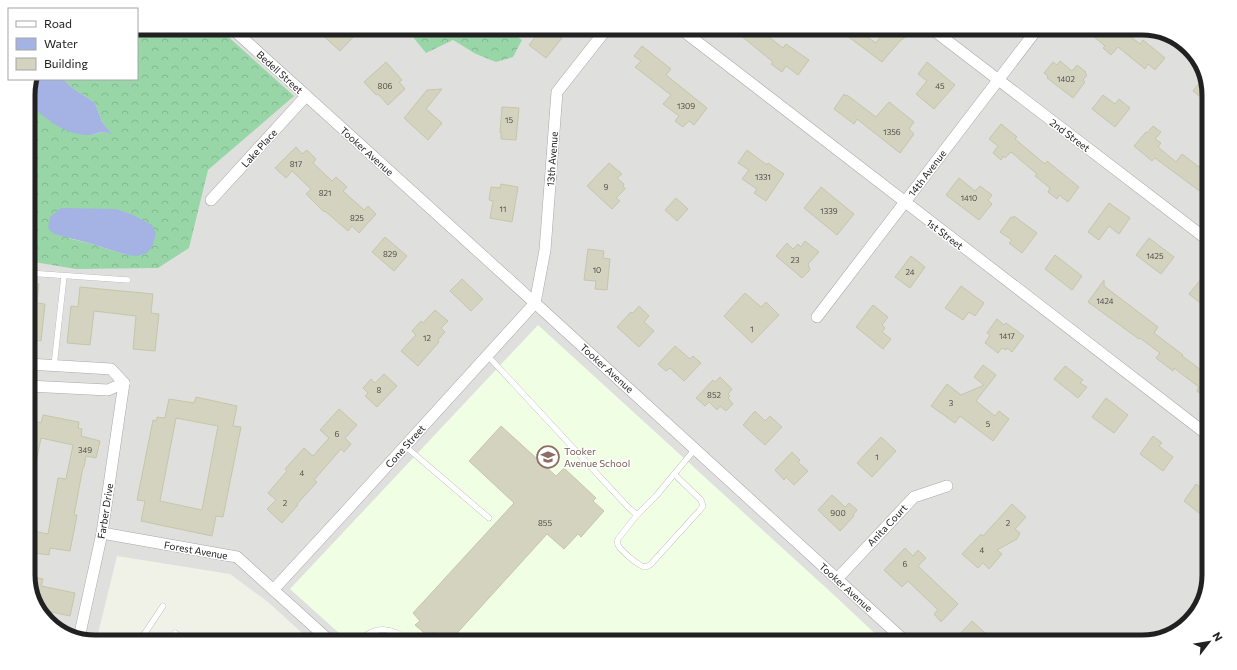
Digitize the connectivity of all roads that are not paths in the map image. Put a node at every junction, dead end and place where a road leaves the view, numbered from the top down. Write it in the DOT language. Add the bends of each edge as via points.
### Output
graph roads {
  1 [pos="239,35"];
  2 [pos="600,35"];
  3 [pos="688,35"];
  4 [pos="940,35"];
  5 [pos="1033,35"];
  6 [pos="998,80"];
  7 [pos="306,96"];
  8 [pos="211,200"];
  9 [pos="904,202"];
  10 [pos="1202,237"];
  11 [pos="35,274"];
  12 [pos="64,276"];
  13 [pos="128,280"];
  14 [pos="535,303"];
  15 [pos="817,317"];
  16 [pos="487,355"];
  17 [pos="35,365"];
  18 [pos="54,366"];
  19 [pos="124,383"];
  20 [pos="35,386"];
  21 [pos="1202,431"];
  22 [pos="405,446"];
  23 [pos="695,449"];
  24 [pos="674,474"];
  25 [pos="947,486"];
  26 [pos="637,515"];
  27 [pos="489,518"];
  28 [pos="102,533"];
  29 [pos="837,579"];
  30 [pos="274,589"];
  31 [pos="163,606"];
  32 [pos="80,633"];
  33 [pos="175,633"];
  34 [pos="144,635"];
  35 [pos="178,635"];
  36 [pos="323,635"];
  37 [pos="367,635"];
  38 [pos="401,635"];
  39 [pos="898,635"];
  1 -- 7 [label="street, Bedell Street"];
  2 -- 14 [label="street, 13th Avenue" via="557,92 545,250"];
  3 -- 9 [label="street, 1st Street"];
  4 -- 6 [label="street, 2nd Street"];
  5 -- 6 [label="street, 14th Avenue"];
  6 -- 9 [label="street, 14th Avenue"];
  6 -- 10 [label="street, 2nd Street"];
  7 -- 8 [label="street, Lake Place"];
  7 -- 14 [label="street, Tooker Avenue"];
  9 -- 15 [label="street, 14th Avenue"];
  9 -- 21 [label="street, 1st Street"];
  11 -- 12 [label="lane"];
  12 -- 13 [label="lane"];
  12 -- 18 [label="lane"];
  14 -- 16 [label="street, Cone Street"];
  14 -- 23 [label="street, Tooker Avenue"];
  16 -- 22 [label="street, Cone Street"];
  16 -- 26 [label="lane"];
  17 -- 18 [label="street"];
  18 -- 19 [label="street" via="111,369"];
  19 -- 20 [label="street" via="108,390"];
  19 -- 28 [label="street, Farber Drive"];
  22 -- 27 [label="lane"];
  22 -- 30 [label="street, Cone Street"];
  23 -- 24 [label="lane"];
  23 -- 29 [label="street, Tooker Avenue"];
  24 -- 26 [label="lane"];
  24 -- 26 [label="lane" via="701,500 703,506 651,564 644,567 617,543"];
  25 -- 29 [label="street, Anita Court" via="914,497"];
  28 -- 30 [label="street, Forest Avenue" via="237,557"];
  28 -- 32 [label="street, Farber Drive"];
  29 -- 39 [label="street, Tooker Avenue"];
  30 -- 36 [label="street, Forest Avenue"];
  31 -- 34 [label="lane"];
  33 -- 35 [label="lane"];
  37 -- 38 [label="lane" via="381,629"];
}
